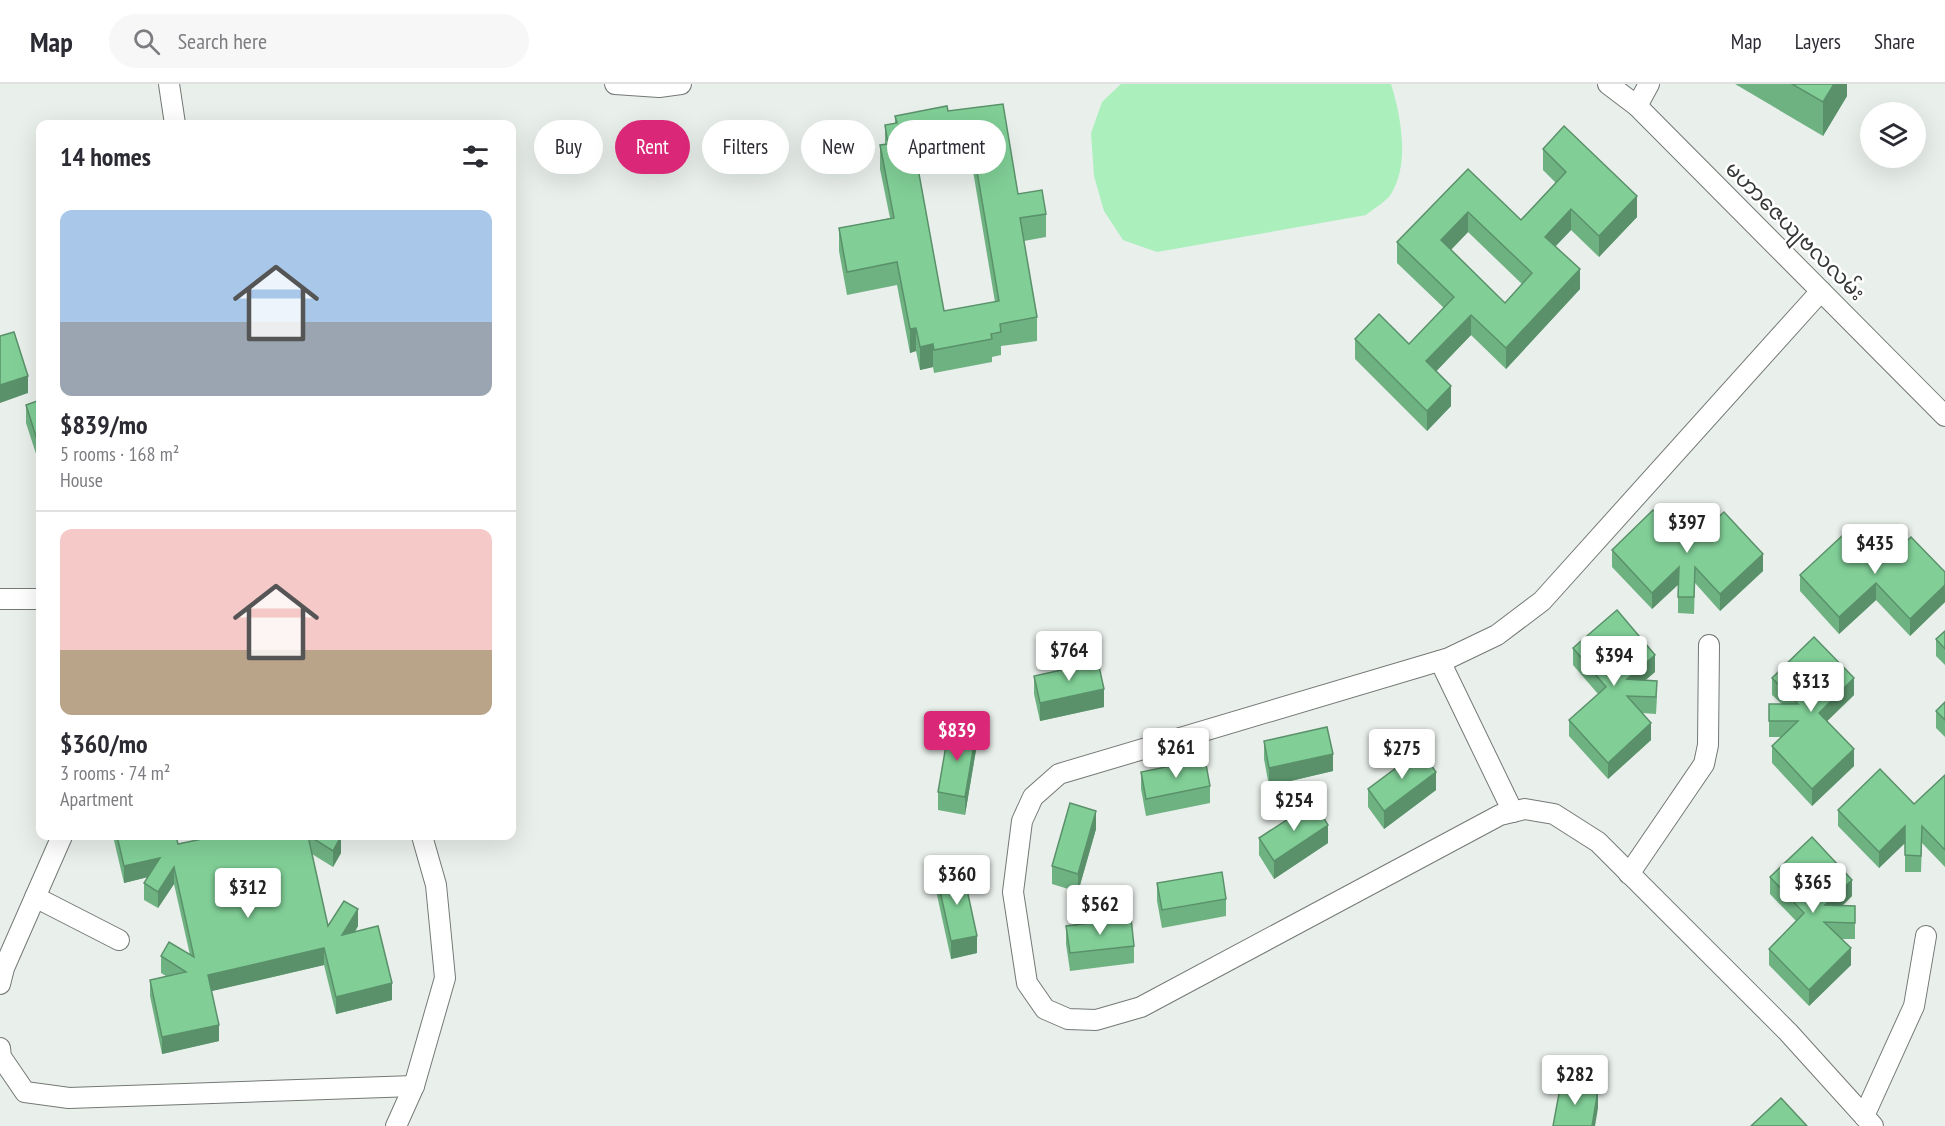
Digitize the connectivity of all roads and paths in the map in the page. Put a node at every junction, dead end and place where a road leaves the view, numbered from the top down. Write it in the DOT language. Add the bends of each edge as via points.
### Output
graph roads {
  1 [pos="169,84"];
  2 [pos="615,84"];
  3 [pos="681,84"];
  4 [pos="1608,84"];
  5 [pos="1649,84"];
  6 [pos="1637,106"];
  7 [pos="174,120"];
  8 [pos="1821,291"];
  9 [pos="1945,416"];
  10 [pos="0,599"];
  11 [pos="36,599"];
  12 [pos="1709,645"];
  13 [pos="1440,661"];
  14 [pos="1513,812"];
  15 [pos="60,840"];
  16 [pos="424,840"];
  17 [pos="1629,874"];
  18 [pos="36,897"];
  19 [pos="1926,936"];
  20 [pos="119,940"];
  21 [pos="0,984"];
  22 [pos="0,1048"];
  23 [pos="414,1086"];
  24 [pos="1868,1121"];
  25 [pos="396,1126"];
  1 -- 7 [label="street"];
  2 -- 3 [label="street"];
  4 -- 6 [label="street, မဟာဇေယျဗလလမ်း"];
  5 -- 6 [label="street"];
  6 -- 8 [label="street, မဟာဇေယျဗလလမ်း"];
  8 -- 9 [label="street, မဟာဇေယျဗလလမ်း"];
  8 -- 13 [label="street" via="1542,601 1497,635"];
  10 -- 11 [label="street"];
  12 -- 17 [label="street" via="1708,745 1704,764"];
  13 -- 14 [label="street"];
  13 -- 14 [label="street" via="1059,774 1033,797 1022,821 1013,892 1027,983 1045,1009 1068,1019 1096,1020 1141,1007 1500,815"];
  14 -- 17 [label="street" via="1525,809 1554,814 1598,842"];
  15 -- 18 [label="street"];
  16 -- 23 [label="street" via="436,885 445,978"];
  17 -- 24 [label="street" via="1788,1032"];
  18 -- 20 [label="street"];
  18 -- 21 [label="street"];
  19 -- 24 [label="street" via="1914,1006"];
  22 -- 23 [label="street" via="1,1057 25,1092 69,1098"];
  23 -- 25 [label="street"];
}
